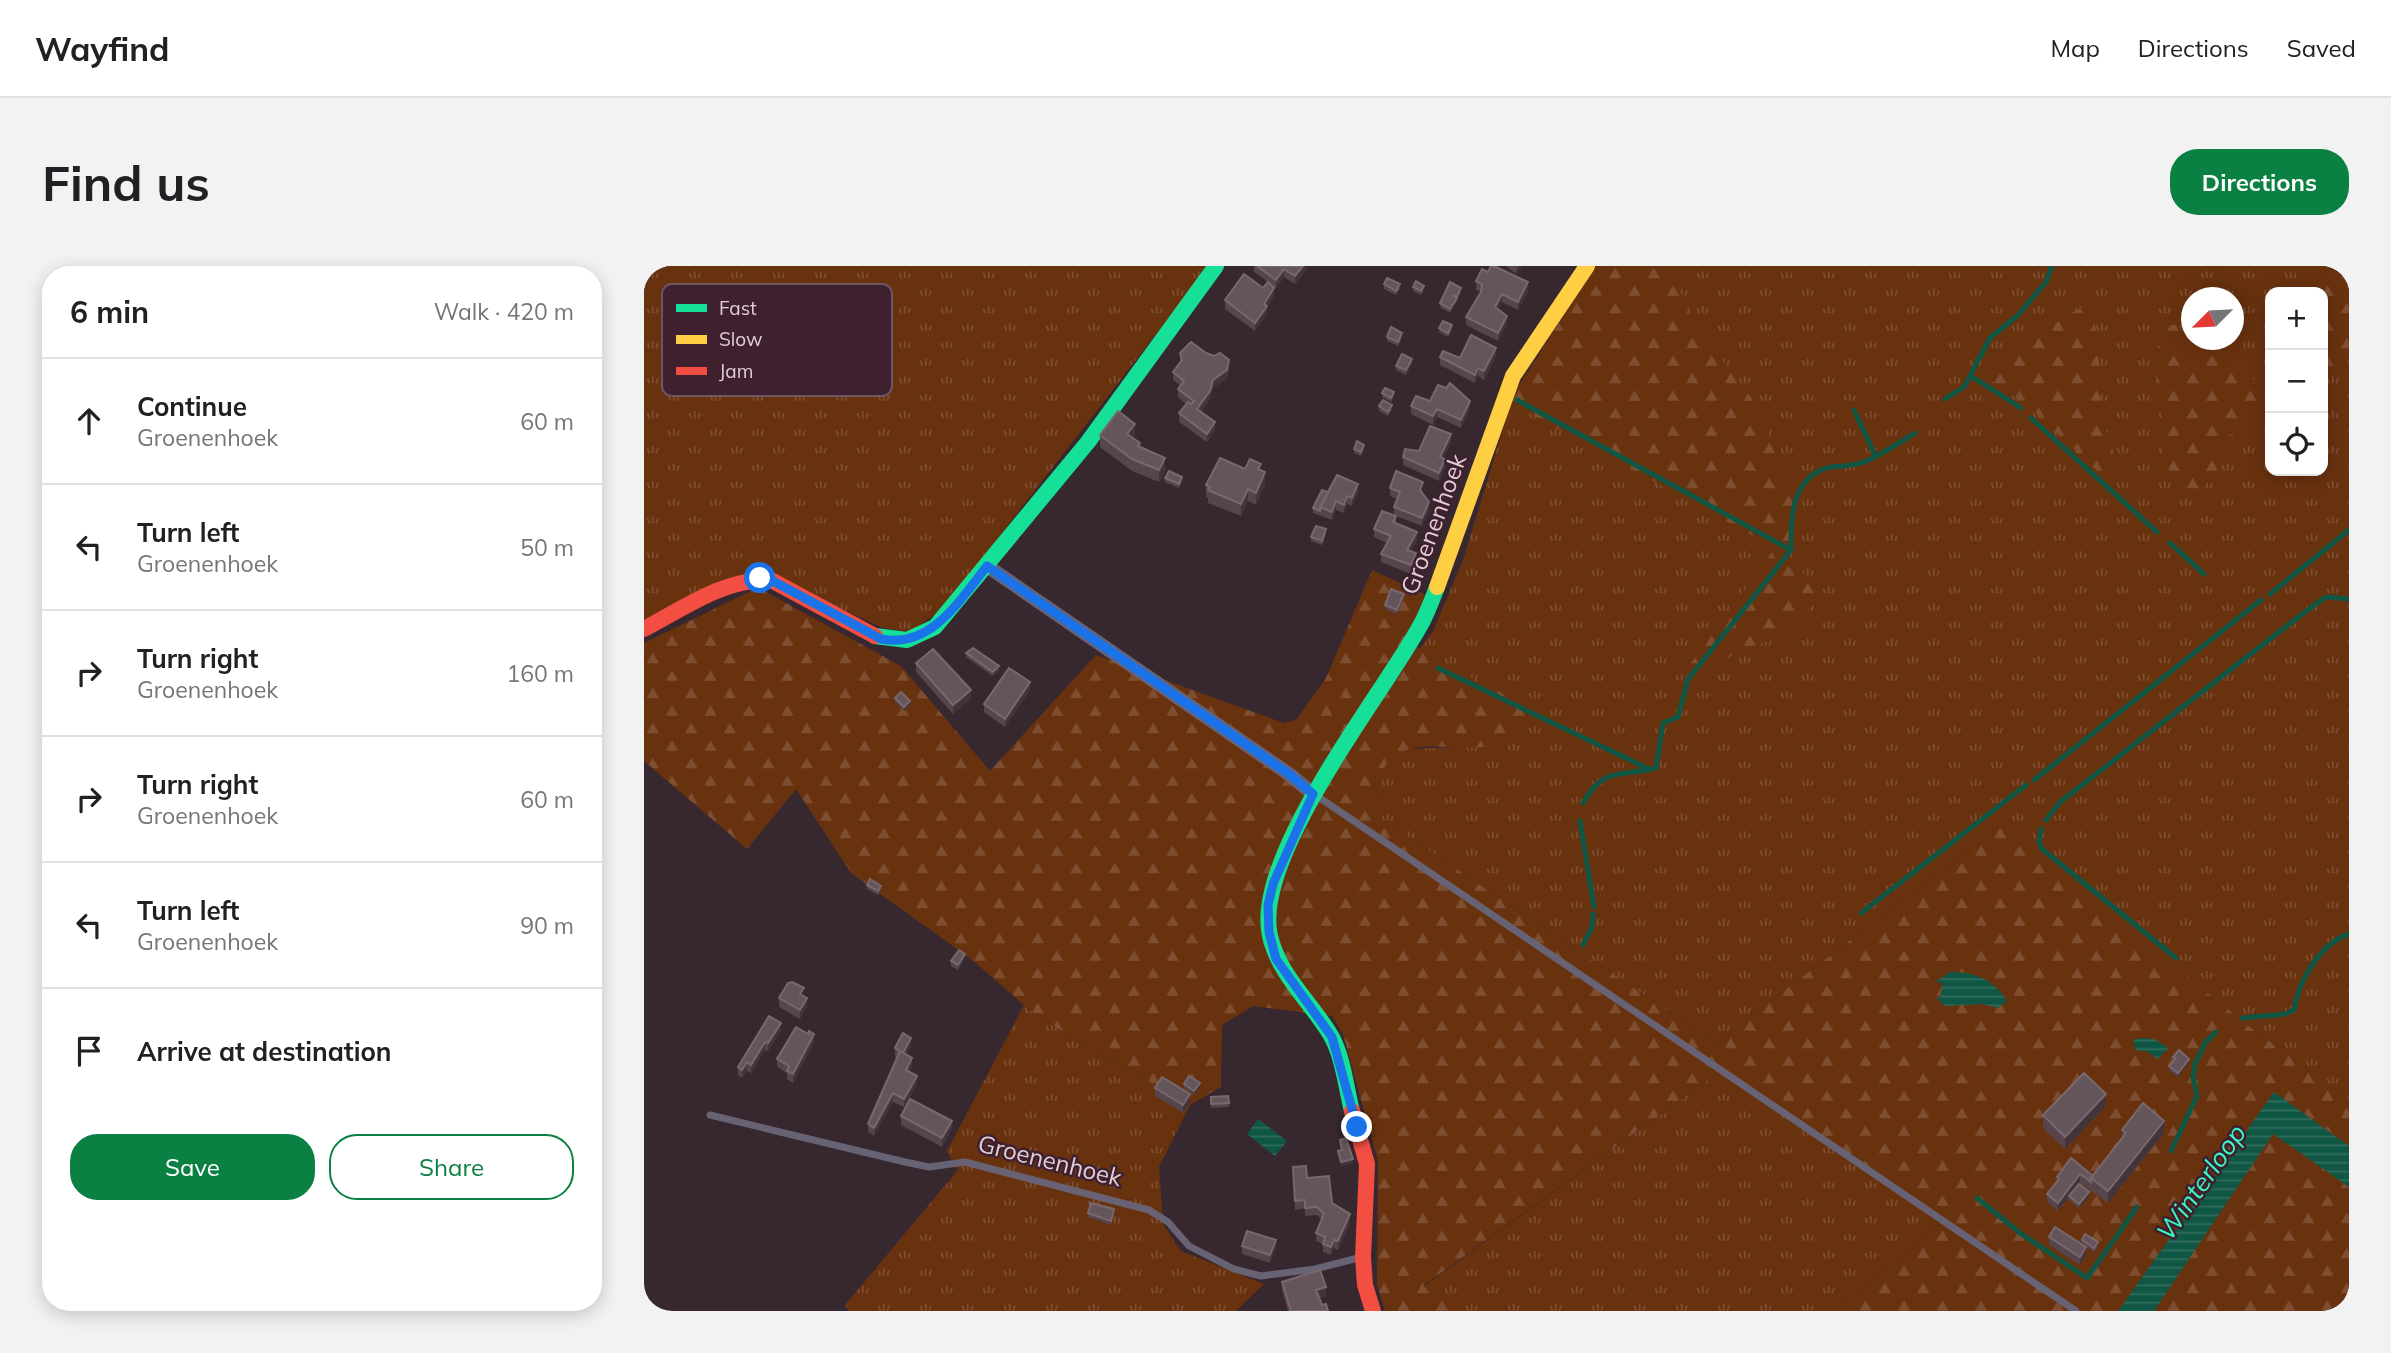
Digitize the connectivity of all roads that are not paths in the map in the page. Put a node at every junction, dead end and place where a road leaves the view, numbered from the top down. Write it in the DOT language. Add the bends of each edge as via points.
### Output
graph roads {
  1 [pos="1216,266"];
  2 [pos="1587,266"];
  3 [pos="987,566"];
  4 [pos="644,629"];
  5 [pos="1313,794"];
  6 [pos="710,1115"];
  7 [pos="1363,1257"];
  8 [pos="1373,1311"];
  9 [pos="2076,1311"];
  1 -- 3 [label="street" via="1088,442"];
  2 -- 5 [label="street, Groenenhoek" via="1513,376 1421,625"];
  3 -- 4 [label="street" via="942,620 907,640 881,639 760,578 739,582"];
  3 -- 5 [label="street"];
  5 -- 7 [label="street, Groenenhoek" via="1273,884 1269,932 1276,959 1332,1037 1367,1164"];
  5 -- 9 [label="lane"];
  6 -- 7 [label="lane, Groenenhoek" via="929,1167 965,1162 1105,1196 1149,1210 1168,1222 1189,1246 1234,1269 1261,1276"];
  7 -- 8 [label="street, Groenenhoek"];
}
